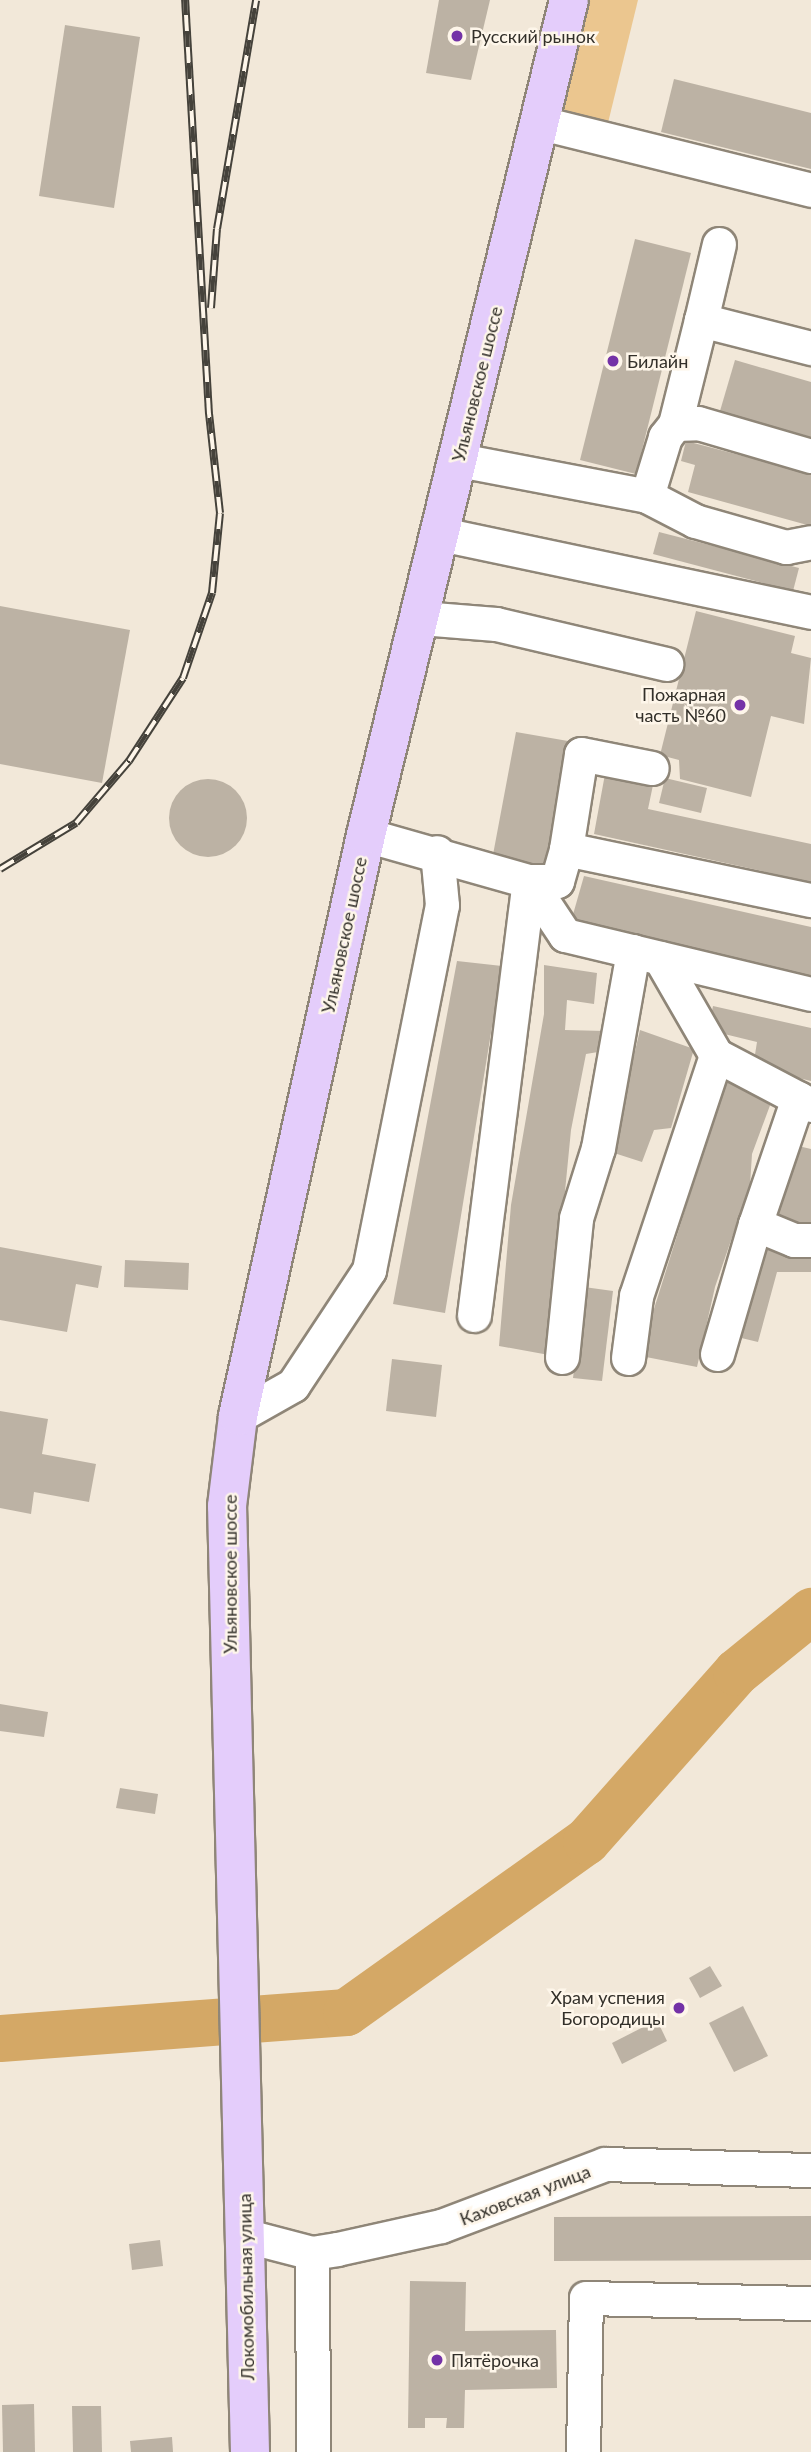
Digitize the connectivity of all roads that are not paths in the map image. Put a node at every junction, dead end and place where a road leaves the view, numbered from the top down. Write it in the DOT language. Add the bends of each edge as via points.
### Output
graph roads {
  1 [pos="569,0"];
  2 [pos="541,123"];
  3 [pos="811,190"];
  4 [pos="719,244"];
  5 [pos="701,320"];
  6 [pos="811,348"];
  7 [pos="675,424"];
  8 [pos="811,456"];
  9 [pos="458,460"];
  10 [pos="647,496"];
  11 [pos="440,534"];
  12 [pos="811,542"];
  13 [pos="811,612"];
  14 [pos="421,618"];
  15 [pos="666,664"];
  16 [pos="652,768"];
  17 [pos="366,835"];
  18 [pos="566,849"];
  19 [pos="437,852"];
  20 [pos="529,881"];
  21 [pos="811,900"];
  22 [pos="646,954"];
  23 [pos="811,994"];
  24 [pos="716,1055"];
  25 [pos="804,1102"];
  26 [pos="754,1224"];
  27 [pos="811,1240"];
  28 [pos="474,1315"];
  29 [pos="717,1354"];
  30 [pos="562,1357"];
  31 [pos="628,1358"];
  32 [pos="238,1416"];
  33 [pos="245,2123"];
  34 [pos="811,2170"];
  35 [pos="243,2235"];
  36 [pos="312,2253"];
  37 [pos="811,2303"];
  38 [pos="250,2452"];
  39 [pos="313,2452"];
  40 [pos="583,2452"];
  1 -- 2 [label="main road, Ульяновское шоссе"];
  2 -- 3 [label="street"];
  2 -- 9 [label="main road, Ульяновское шоссе"];
  4 -- 5 [label="street"];
  5 -- 6 [label="street"];
  5 -- 7 [label="street"];
  7 -- 8 [label="street" via="698,423"];
  7 -- 10 [label="street" via="665,437"];
  9 -- 10 [label="street"];
  9 -- 11 [label="main road, Ульяновское шоссе"];
  10 -- 12 [label="street" via="695,521 786,547"];
  11 -- 13 [label="street"];
  11 -- 14 [label="main road, Ульяновское шоссе"];
  14 -- 15 [label="street" via="496,624"];
  14 -- 17 [label="main road, Ульяновское шоссе"];
  16 -- 18 [label="street" via="581,754"];
  17 -- 19 [label="street"];
  17 -- 32 [label="main road, Ульяновское шоссе"];
  18 -- 20 [label="street" via="557,881"];
  18 -- 21 [label="street"];
  19 -- 20 [label="street"];
  19 -- 32 [label="street" via="442,905 369,1270 293,1385"];
  20 -- 22 [label="street" via="565,935"];
  20 -- 28 [label="street"];
  22 -- 23 [label="street"];
  22 -- 24 [label="street"];
  22 -- 30 [label="street" via="576,1218"];
  24 -- 25 [label="street"];
  24 -- 31 [label="street" via="636,1296"];
  25 -- 26 [label="street"];
  26 -- 27 [label="street" via="794,1240"];
  26 -- 29 [label="street"];
  32 -- 33 [label="main road, Ульяновское шоссе" via="227,1506"];
  33 -- 35 [label="main road, Локомобильная улица"];
  34 -- 36 [label="street, Каховская улица" via="605,2164 440,2226"];
  35 -- 36 [label="street, Каховская улица"];
  35 -- 38 [label="main road, Локомобильная улица"];
  36 -- 39 [label="street"];
  37 -- 40 [label="street" via="586,2298"];
}
